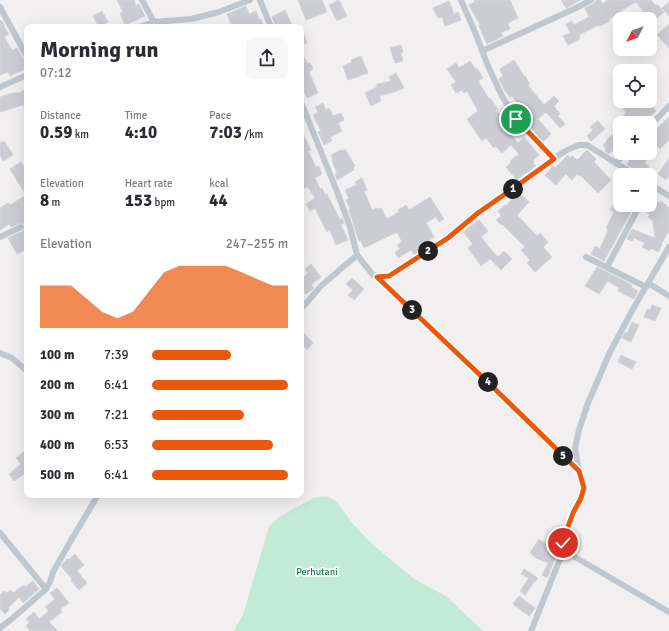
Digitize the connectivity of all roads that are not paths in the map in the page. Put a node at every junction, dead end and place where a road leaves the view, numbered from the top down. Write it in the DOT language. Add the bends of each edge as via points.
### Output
graph roads {
  1 [pos="142,0"];
  2 [pos="250,0"];
  3 [pos="260,0"];
  4 [pos="461,0"];
  5 [pos="591,0"];
  6 [pos="0,7"];
  7 [pos="154,22"];
  8 [pos="148,24"];
  9 [pos="270,24"];
  10 [pos="24,51"];
  11 [pos="482,51"];
  12 [pos="24,76"];
  13 [pos="0,87"];
  14 [pos="669,106"];
  15 [pos="304,109"];
  16 [pos="657,119"];
  17 [pos="554,159"];
  18 [pos="619,160"];
  19 [pos="616,163"];
  20 [pos="624,168"];
  21 [pos="657,189"];
  22 [pos="669,196"];
  23 [pos="636,212"];
  24 [pos="21,227"];
  25 [pos="0,238"];
  26 [pos="669,247"];
  27 [pos="357,255"];
  28 [pos="586,257"];
  29 [pos="607,267"];
  30 [pos="377,277"];
  31 [pos="647,285"];
  32 [pos="669,296"];
  33 [pos="304,306"];
  34 [pos="0,353"];
  35 [pos="24,368"];
  36 [pos="579,471"];
  37 [pos="96,498"];
  38 [pos="0,533"];
  39 [pos="564,549"];
  40 [pos="46,589"];
  41 [pos="669,612"];
  42 [pos="0,628"];
  43 [pos="531,631"];
  1 -- 7 [label="street"];
  2 -- 7 [label="street" via="191,19"];
  3 -- 9 [label="street"];
  4 -- 11 [label="street"];
  5 -- 11 [label="street"];
  6 -- 10 [label="street"];
  7 -- 8 [label="street"];
  11 -- 17 [label="street" via="502,96 516,119"];
  12 -- 13 [label="street"];
  14 -- 16 [label="street"];
  15 -- 27 [label="street" via="338,194"];
  17 -- 19 [label="street" via="567,150 587,145"];
  17 -- 30 [label="street" via="478,213 448,238 389,276"];
  18 -- 19 [label="street"];
  19 -- 20 [label="street"];
  21 -- 22 [label="street"];
  23 -- 29 [label="street"];
  24 -- 25 [label="street"];
  26 -- 31 [label="street"];
  27 -- 30 [label="street"];
  27 -- 33 [label="street" via="321,286"];
  28 -- 29 [label="street"];
  29 -- 31 [label="street"];
  30 -- 36 [label="street"];
  31 -- 32 [label="street"];
  31 -- 36 [label="street" via="610,352 588,403 575,448"];
  34 -- 35 [label="street" via="12,358"];
  36 -- 39 [label="street" via="584,488 566,532"];
  37 -- 40 [label="street" via="72,537"];
  38 -- 40 [label="street"];
  39 -- 41 [label="street"];
  39 -- 43 [label="street"];
  40 -- 42 [label="street"];
}
